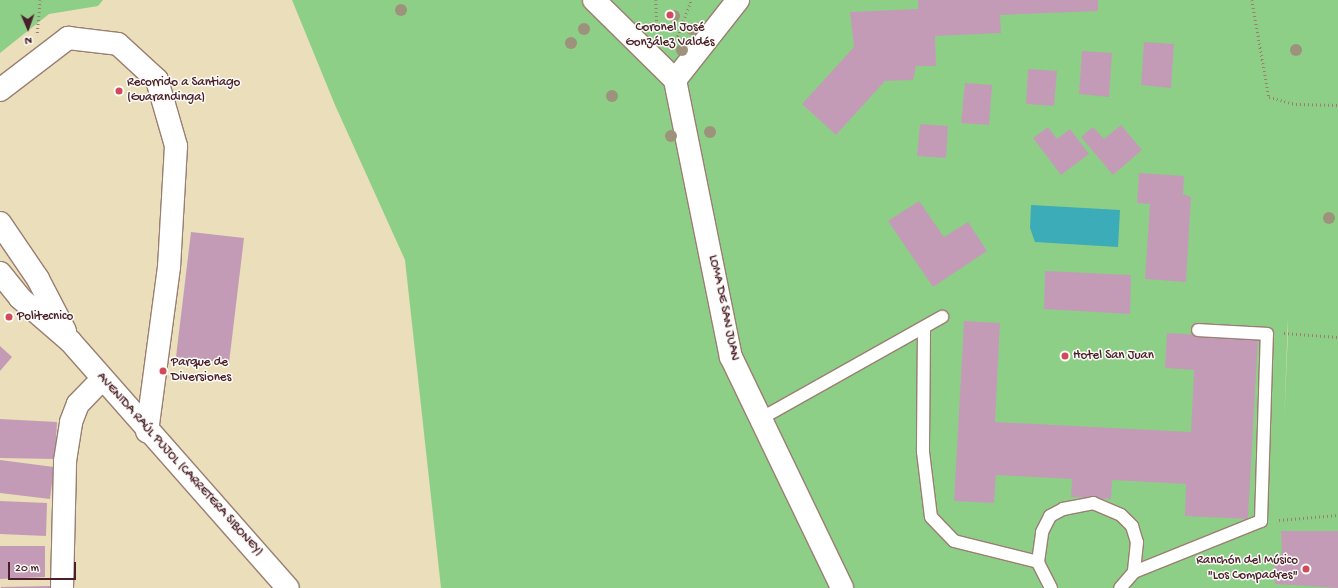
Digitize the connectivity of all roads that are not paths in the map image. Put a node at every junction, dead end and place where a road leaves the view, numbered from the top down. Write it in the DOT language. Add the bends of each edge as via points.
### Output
graph roads {
  1 [pos="594,0"];
  2 [pos="738,0"];
  3 [pos="675,80"];
  4 [pos="0,90"];
  5 [pos="0,223"];
  6 [pos="0,273"];
  7 [pos="942,317"];
  8 [pos="924,330"];
  9 [pos="1198,330"];
  10 [pos="70,341"];
  11 [pos="102,379"];
  12 [pos="760,419"];
  13 [pos="148,432"];
  14 [pos="1038,562"];
  15 [pos="1134,572"];
  16 [pos="62,588"];
  17 [pos="288,588"];
  18 [pos="842,588"];
  19 [pos="1051,588"];
  20 [pos="1120,588"];
  1 -- 3 [label="street"];
  2 -- 3 [label="street"];
  3 -- 12 [label="street, LOMA DE SAN JUAN" via="731,357"];
  4 -- 13 [label="street" via="35,60 68,38 118,44 157,80 176,146 169,267"];
  5 -- 10 [label="street, AVENIDA RAÚL PUJOL (CARRETERA SIBONEY)" via="38,279"];
  6 -- 10 [label="street, AVENIDA RAÚL PUJOL (CARRETERA SIBONEY)" via="20,298"];
  7 -- 8 [label="lane"];
  8 -- 12 [label="lane"];
  8 -- 14 [label="lane" via="923,452 931,517 954,541"];
  9 -- 15 [label="lane" via="1268,334 1261,521"];
  10 -- 11 [label="street, AVENIDA RAÚL PUJOL (CARRETERA SIBONEY)"];
  11 -- 13 [label="street, AVENIDA RAÚL PUJOL (CARRETERA SIBONEY)"];
  11 -- 16 [label="street" via="78,404 71,422 64,476"];
  12 -- 18 [label="street, LOMA DE SAN JUAN"];
  13 -- 17 [label="street, AVENIDA RAÚL PUJOL (CARRETERA SIBONEY)"];
  14 -- 15 [label="lane" via="1042,532 1050,516 1063,509 1093,503 1121,515 1132,526 1137,542"];
  14 -- 19 [label="lane"];
  15 -- 20 [label="lane"];
}
